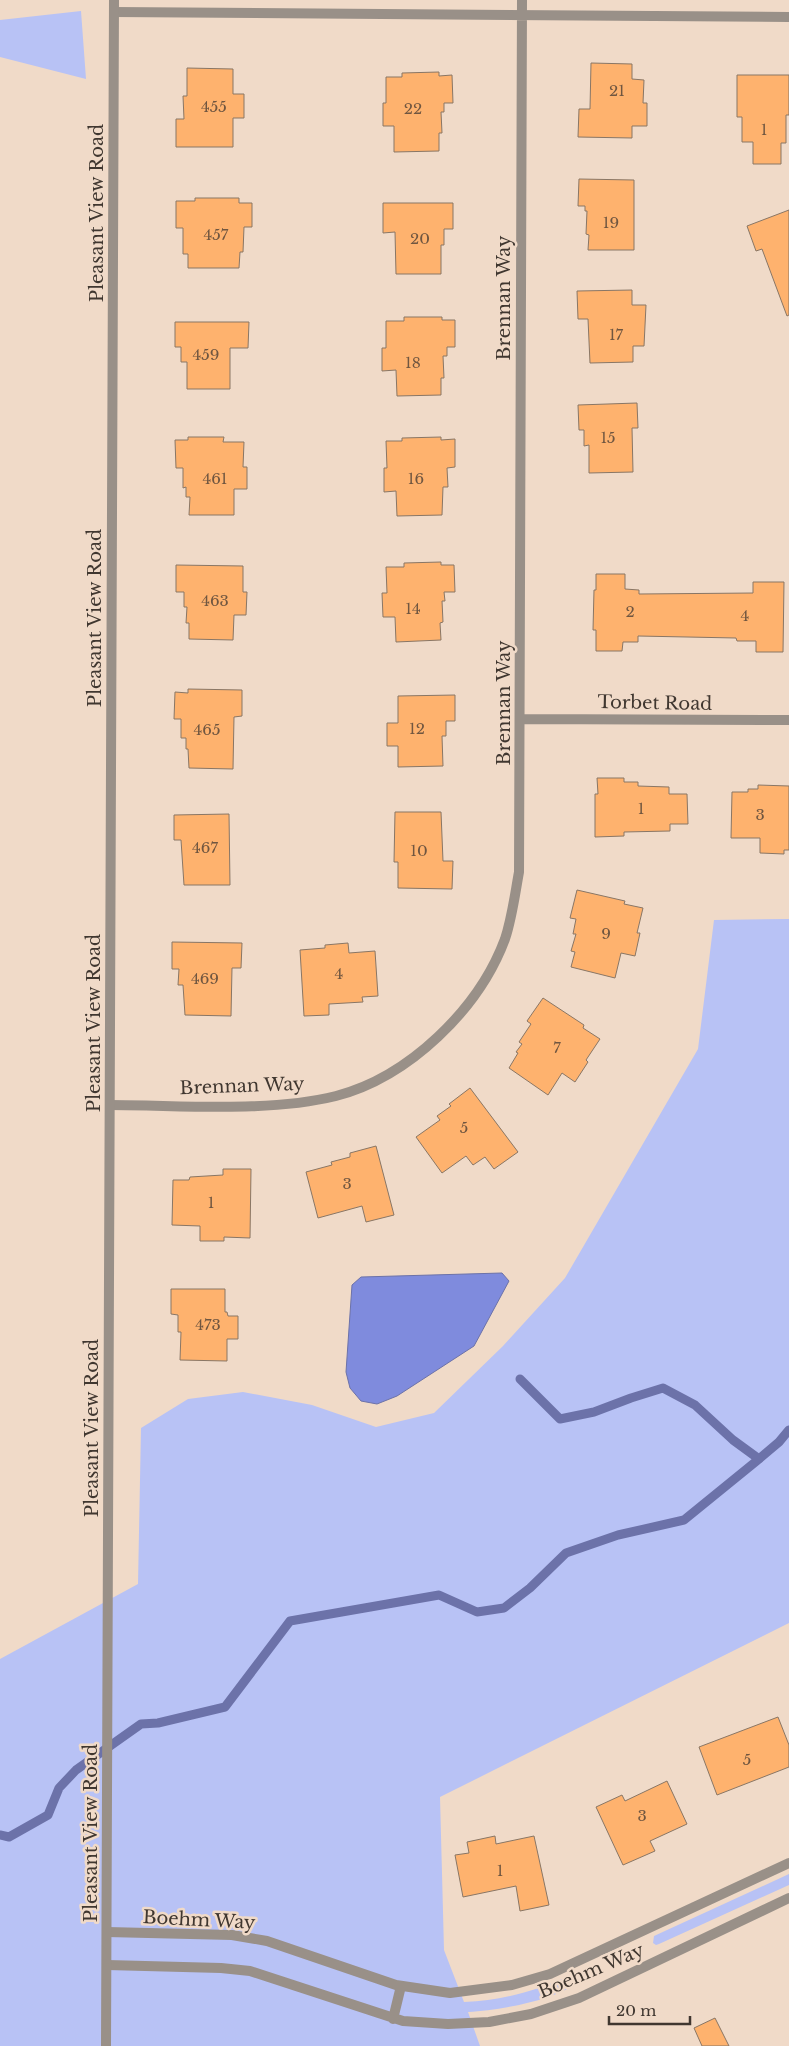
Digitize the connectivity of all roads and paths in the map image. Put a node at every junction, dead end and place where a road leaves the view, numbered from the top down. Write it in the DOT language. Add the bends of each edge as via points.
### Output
graph roads {
  1 [pos="114,0"];
  2 [pos="522,0"];
  3 [pos="114,12"];
  4 [pos="522,15"];
  5 [pos="789,17"];
  6 [pos="520,719"];
  7 [pos="789,720"];
  8 [pos="110,1105"];
  9 [pos="789,1863"];
  10 [pos="789,1898"];
  11 [pos="107,1932"];
  12 [pos="107,1966"];
  13 [pos="401,1986"];
  14 [pos="393,2018"];
  15 [pos="106,2046"];
  1 -- 3 [label="street, Pleasant View Road"];
  2 -- 4 [label="street, Brennan Way"];
  3 -- 4 [label="street"];
  3 -- 8 [label="street, Pleasant View Road"];
  4 -- 5 [label="street"];
  4 -- 6 [label="street, Brennan Way"];
  6 -- 7 [label="street, Torbet Road"];
  6 -- 8 [label="street, Brennan Way" via="519,872 514,905 505,939 488,973 464,1009 438,1038 374,1081 337,1096 243,1106"];
  8 -- 11 [label="street, Pleasant View Road"];
  9 -- 13 [label="street, Boehm Way" via="550,1974 512,1985 450,1993"];
  10 -- 14 [label="street, Boehm Way" via="579,1998 531,2014 489,2022 448,2024"];
  11 -- 12 [label="street, Pleasant View Road"];
  11 -- 13 [label="street, Boehm Way" via="232,1935 267,1941"];
  12 -- 14 [label="street, Boehm Way" via="250,1971"];
  12 -- 15 [label="street, Pleasant View Road"];
  13 -- 14 [label="street"];
}
